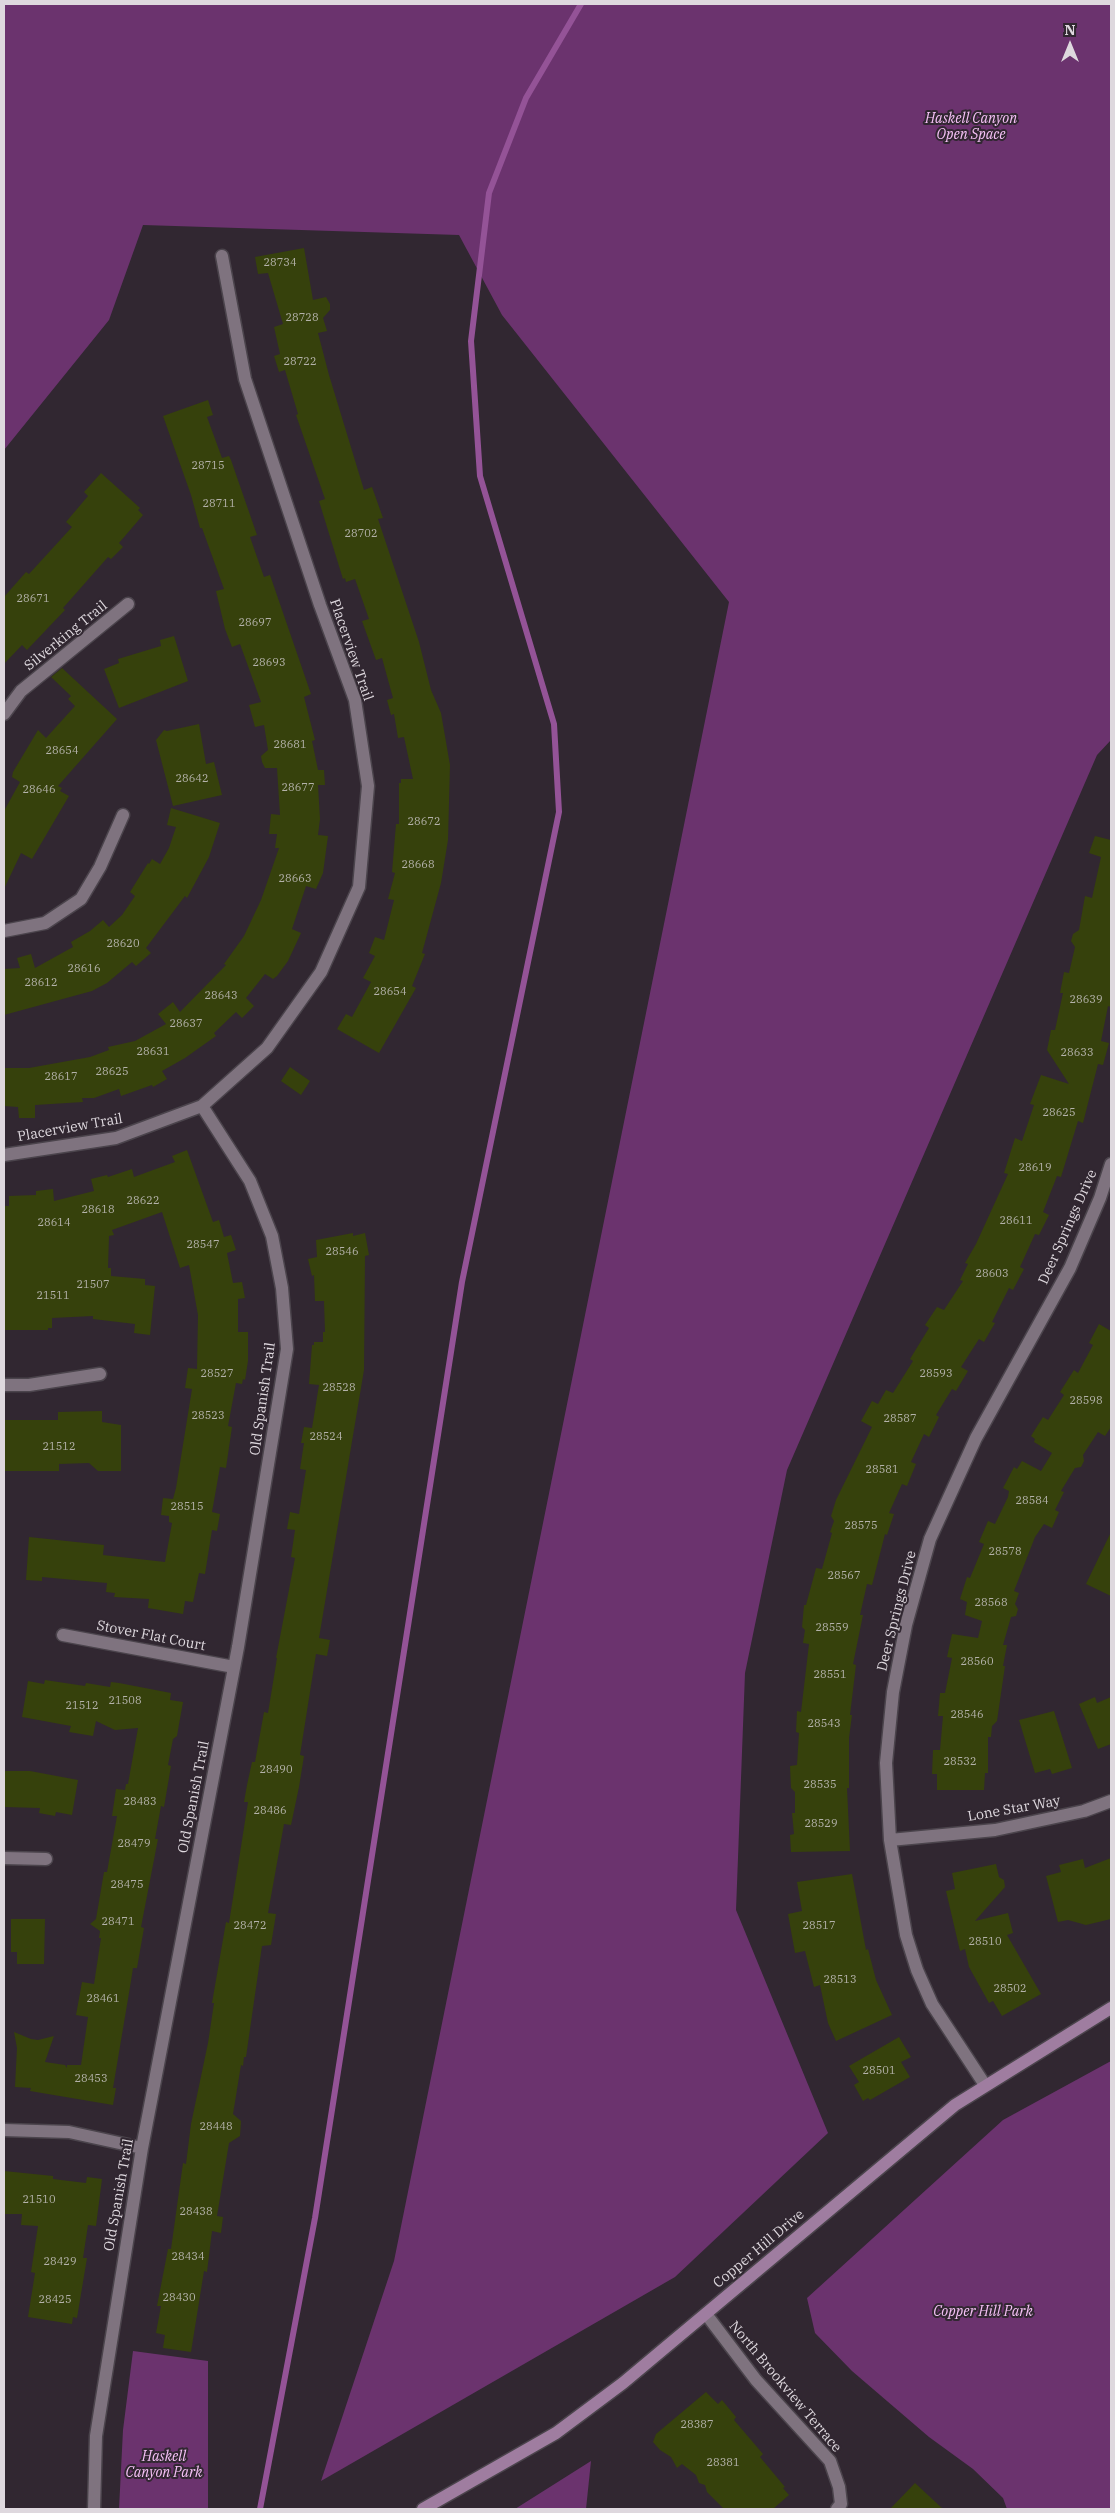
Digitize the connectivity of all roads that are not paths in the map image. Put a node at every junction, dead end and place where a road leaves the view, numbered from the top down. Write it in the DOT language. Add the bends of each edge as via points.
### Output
graph roads {
  1 [pos="222,256"];
  2 [pos="128,604"];
  3 [pos="4,714"];
  4 [pos="123,815"];
  5 [pos="4,931"];
  6 [pos="202,1106"];
  7 [pos="4,1155"];
  8 [pos="1111,1164"];
  9 [pos="100,1374"];
  10 [pos="4,1385"];
  11 [pos="63,1635"];
  12 [pos="234,1667"];
  13 [pos="1111,1801"];
  14 [pos="890,1840"];
  15 [pos="4,1858"];
  16 [pos="46,1859"];
  17 [pos="1111,2008"];
  18 [pos="985,2085"];
  19 [pos="4,2130"];
  20 [pos="142,2148"];
  21 [pos="706,2314"];
  22 [pos="94,2509"];
  23 [pos="423,2509"];
  24 [pos="837,2509"];
  1 -- 6 [label="street, Placerview Trail" via="245,379 355,700 368,786 359,887 321,972 267,1048"];
  2 -- 3 [label="street, Silverking Trail" via="21,691"];
  4 -- 5 [label="street" via="82,898 45,923"];
  6 -- 7 [label="street, Placerview Trail" via="116,1138"];
  6 -- 12 [label="street, Old Spanish Trail" via="250,1181 272,1236 282,1288 287,1349"];
  8 -- 14 [label="street, Deer Springs Drive" via="1070,1268 976,1438 930,1539 906,1625 893,1692 886,1763"];
  9 -- 10 [label="street" via="29,1385"];
  11 -- 12 [label="street, Stover Flat Court"];
  12 -- 20 [label="street, Old Spanish Trail"];
  13 -- 14 [label="street, Lone Star Way" via="1084,1811 995,1830"];
  14 -- 18 [label="street, Deer Springs Drive" via="906,1935 917,1970 937,2012"];
  15 -- 16 [label="street"];
  17 -- 18 [label="main road, Copper Hill Drive"];
  18 -- 21 [label="main road, Copper Hill Drive" via="947,2111"];
  19 -- 20 [label="street" via="69,2132"];
  20 -- 22 [label="street, Old Spanish Trail" via="96,2436"];
  21 -- 23 [label="main road, Copper Hill Drive" via="556,2433"];
  21 -- 24 [label="street, North Brookview Terrace" via="756,2380 830,2461 839,2487 841,2504"];
}
